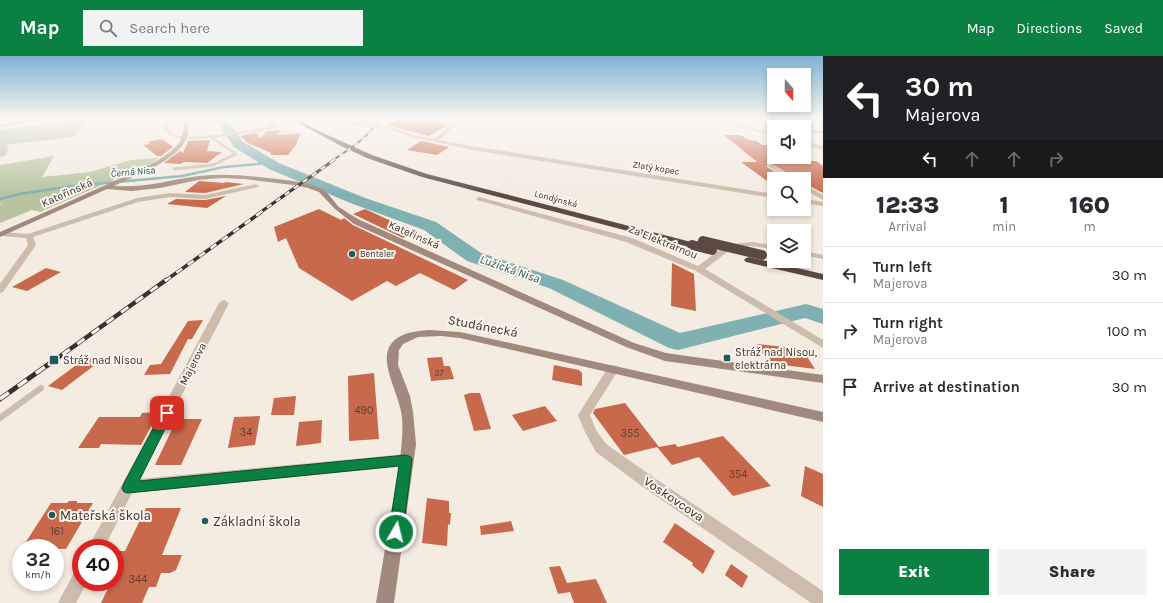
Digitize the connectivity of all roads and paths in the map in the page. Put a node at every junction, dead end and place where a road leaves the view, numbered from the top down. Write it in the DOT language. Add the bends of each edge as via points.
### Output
graph roads {
  1 [pos="179,144"];
  2 [pos="220,144"];
  3 [pos="338,144"];
  4 [pos="350,144"];
  5 [pos="452,144"];
  6 [pos="811,145"];
  7 [pos="823,148"];
  8 [pos="771,166"];
  9 [pos="174,169"];
  10 [pos="781,172"];
  11 [pos="256,186"];
  12 [pos="106,187"];
  13 [pos="811,190"];
  14 [pos="767,195"];
  15 [pos="823,198"];
  16 [pos="479,199"];
  17 [pos="811,202"];
  18 [pos="823,204"];
  19 [pos="1,234"];
  20 [pos="29,236"];
  21 [pos="767,246"];
  22 [pos="811,255"];
  23 [pos="767,256"];
  24 [pos="823,258"];
  25 [pos="811,266"];
  26 [pos="699,269"];
  27 [pos="823,269"];
  28 [pos="823,277"];
  29 [pos="0,290"];
  30 [pos="224,303"];
  31 [pos="823,345"];
  32 [pos="612,369"];
  33 [pos="823,379"];
  34 [pos="41,388"];
  35 [pos="823,417"];
  36 [pos="0,418"];
  37 [pos="406,460"];
  38 [pos="128,488"];
  39 [pos="101,539"];
  40 [pos="73,591"];
  41 [pos="823,601"];
  42 [pos="67,603"];
  43 [pos="385,603"];
  1 -- 12 [label="street" via="171,153 155,163"];
  2 -- 9 [label="lane" via="236,154 213,165"];
  3 -- 28 [label="highway, Londýnská, bridge" via="424,175"];
  4 -- 23 [label="highway, Londýnská, bridge" via="398,161 476,184"];
  5 -- 14 [label="street, Zlatý kopec"];
  6 -- 7 [label="street"];
  8 -- 10 [label="street"];
  11 -- 20 [label="street" via="205,197 170,195 137,200"];
  12 -- 19 [label="street, Kateřinská"];
  12 -- 33 [label="street, Kateřinská" via="132,189 221,176 310,187 324,194 337,208 357,222 630,345 665,357"];
  13 -- 15 [label="street"];
  16 -- 26 [label="street, Za Elektrárnou" via="629,240"];
  17 -- 18 [label="street"];
  19 -- 20 [label="street"];
  20 -- 29 [label="street" via="32,245"];
  21 -- 26 [label="street" via="751,244 729,247"];
  22 -- 24 [label="street"];
  25 -- 27 [label="highway"];
  26 -- 31 [label="street, Za Elektrárnou"];
  30 -- 38 [label="street, Majerova"];
  32 -- 35 [label="street, Studánecká"];
  32 -- 37 [label="street, Studánecká" via="445,333 427,332 409,337 396,346 392,355 408,414 409,444"];
  32 -- 41 [label="street, Voskovcova" via="584,415 602,448"];
  34 -- 36 [label="lane"];
  37 -- 38 [label="street"];
  37 -- 43 [label="street, Studánecká"];
  38 -- 39 [label="street, Majerova"];
  40 -- 42 [label="street"];
}
